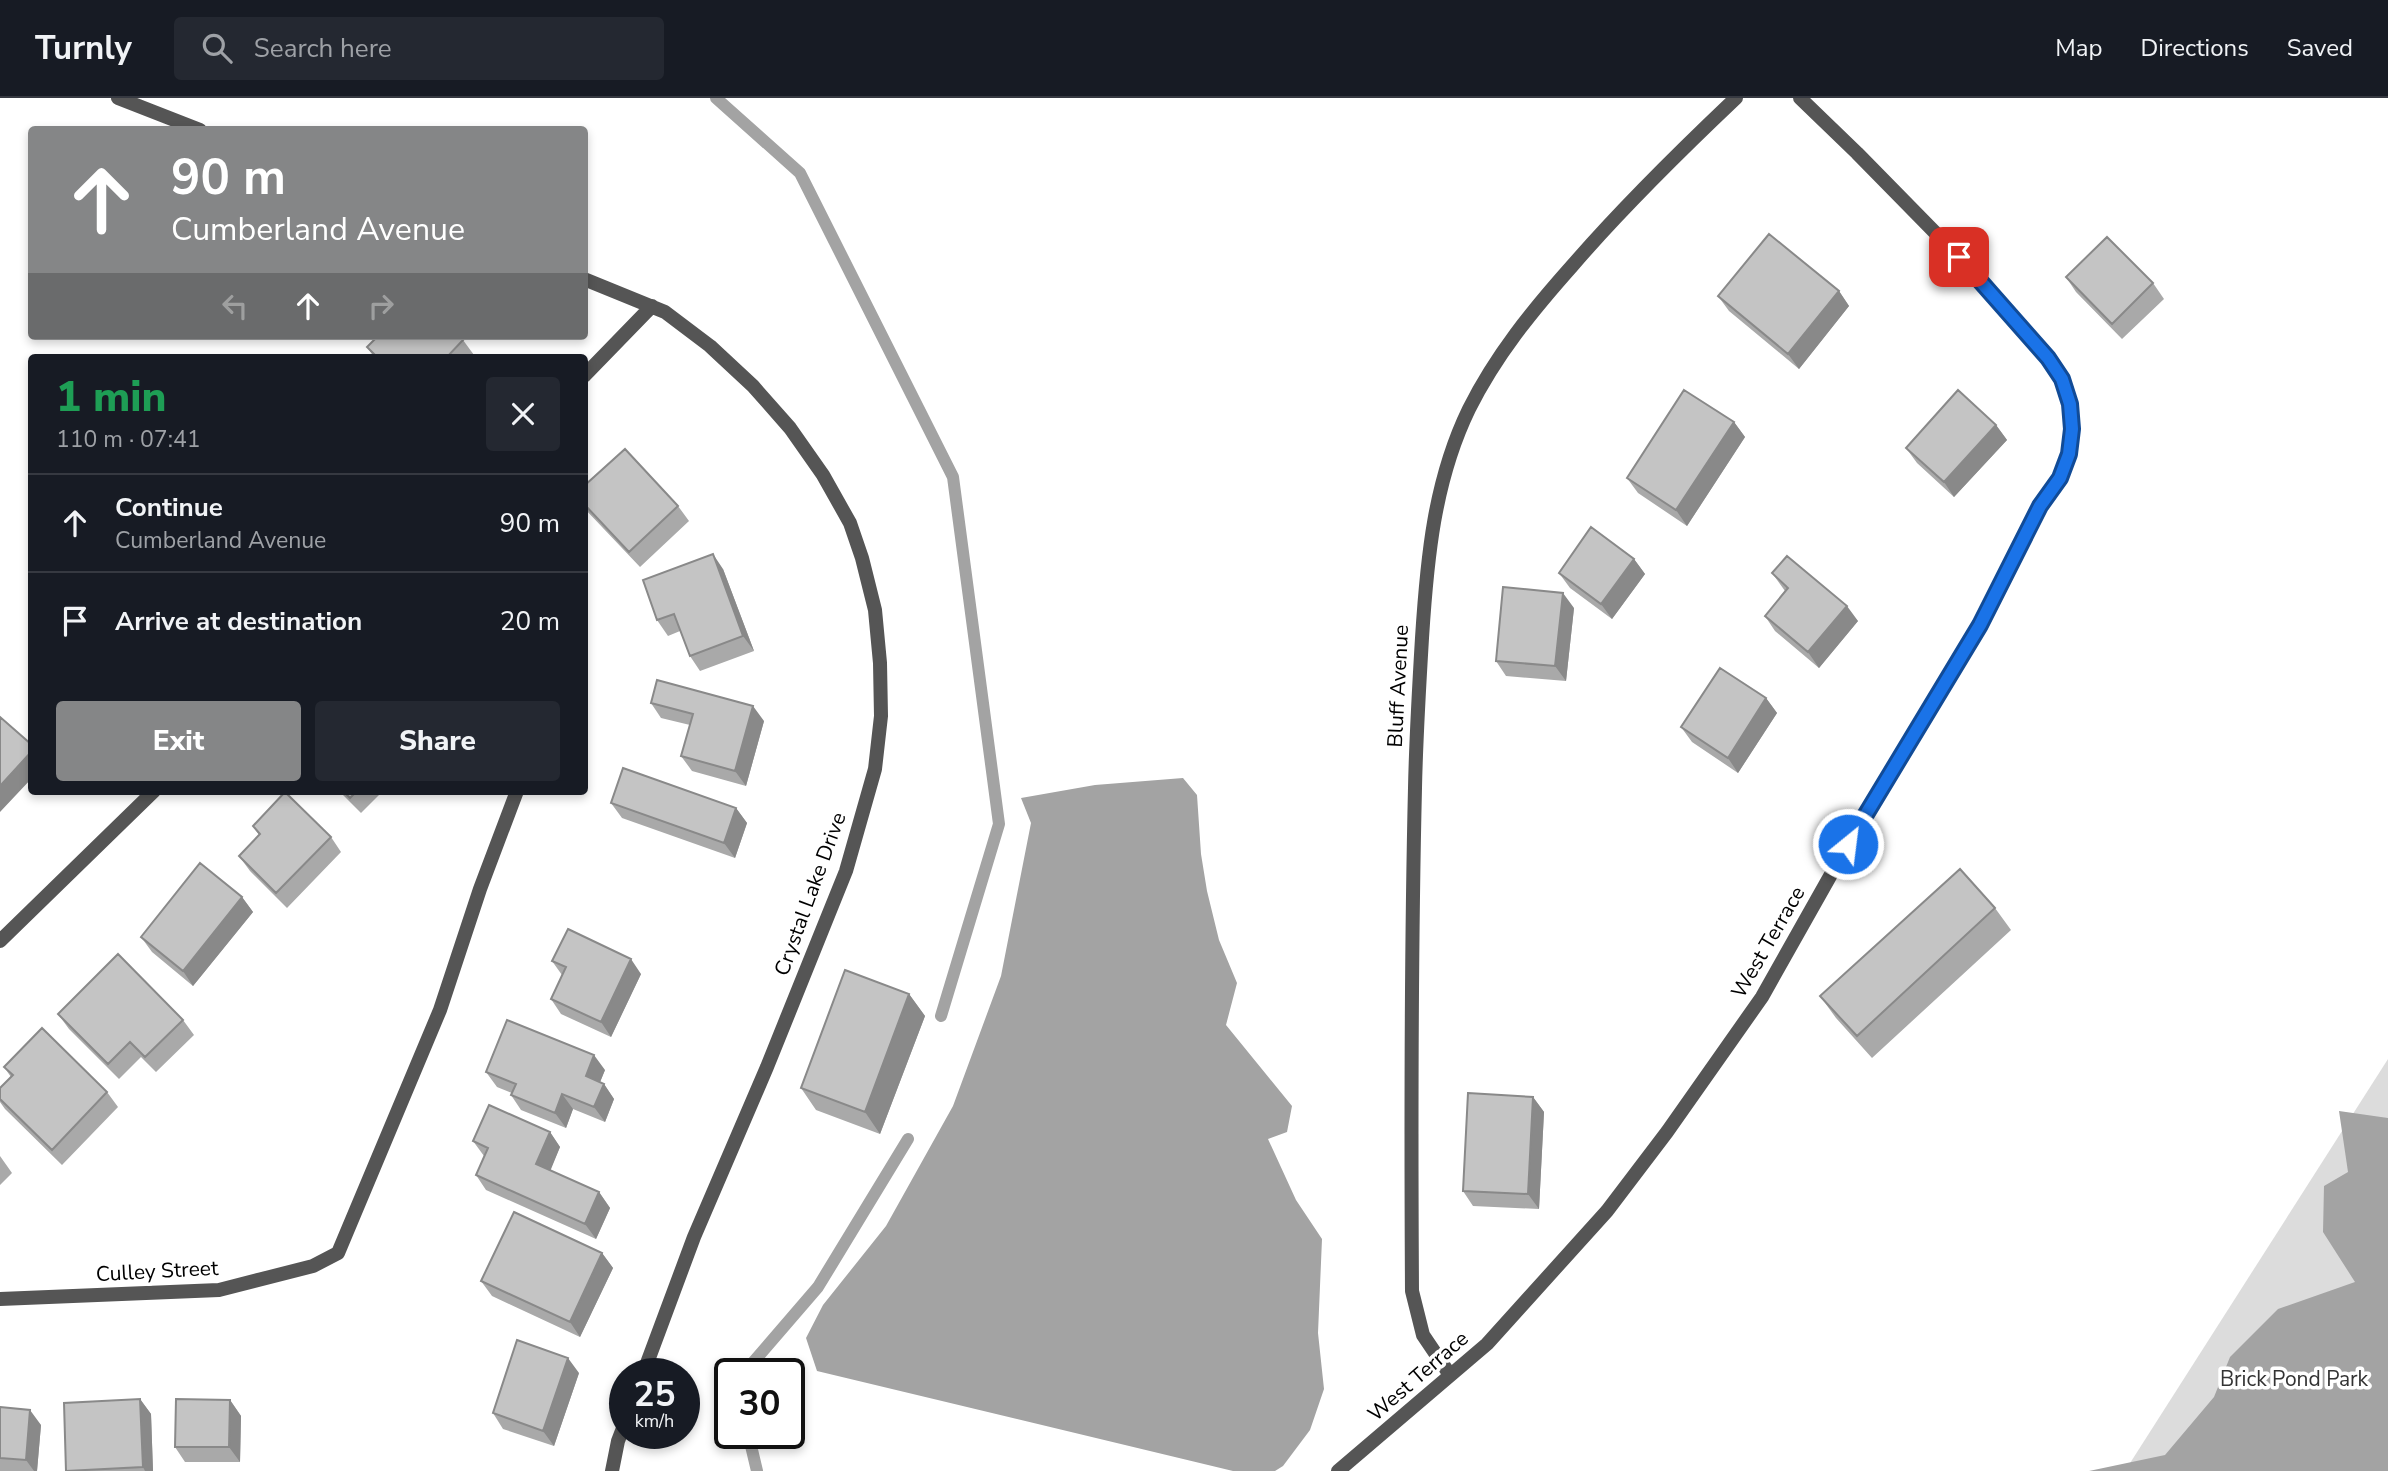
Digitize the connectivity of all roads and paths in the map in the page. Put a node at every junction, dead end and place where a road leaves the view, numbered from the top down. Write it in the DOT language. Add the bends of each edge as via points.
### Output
graph roads {
  1 [pos="118,98"];
  2 [pos="1736,98"];
  3 [pos="1800,98"];
  4 [pos="190,126"];
  5 [pos="588,281"];
  6 [pos="652,306"];
  7 [pos="588,372"];
  8 [pos="150,795"];
  9 [pos="515,795"];
  10 [pos="0,941"];
  11 [pos="0,1299"];
  12 [pos="649,1358"];
  13 [pos="1450,1375"];
  14 [pos="616,1449"];
  15 [pos="612,1471"];
  16 [pos="1338,1471"];
  1 -- 4 [label="street"];
  2 -- 13 [label="street, Bluff Avenue" via="1599,235 1522,323 1492,365 1468,412 1434,512 1426,564 1416,746 1410,955 1412,1291 1423,1335"];
  3 -- 13 [label="street, West Terrace" via="1959,257 2039,348 2062,379 2070,404 2069,454 1980,625 1873,800 1762,997 1667,1132 1597,1221 1487,1343"];
  5 -- 6 [label="street, Crystal Lake Drive"];
  6 -- 7 [label="street"];
  6 -- 12 [label="street, Crystal Lake Drive" via="710,346 753,386 790,428 850,523 875,610 881,716 875,769 846,871 694,1237"];
  8 -- 10 [label="street"];
  9 -- 11 [label="street, Culley Street" via="440,1010 338,1252 313,1266 219,1290"];
  13 -- 16 [label="street, West Terrace"];
  14 -- 15 [label="street"];
}
